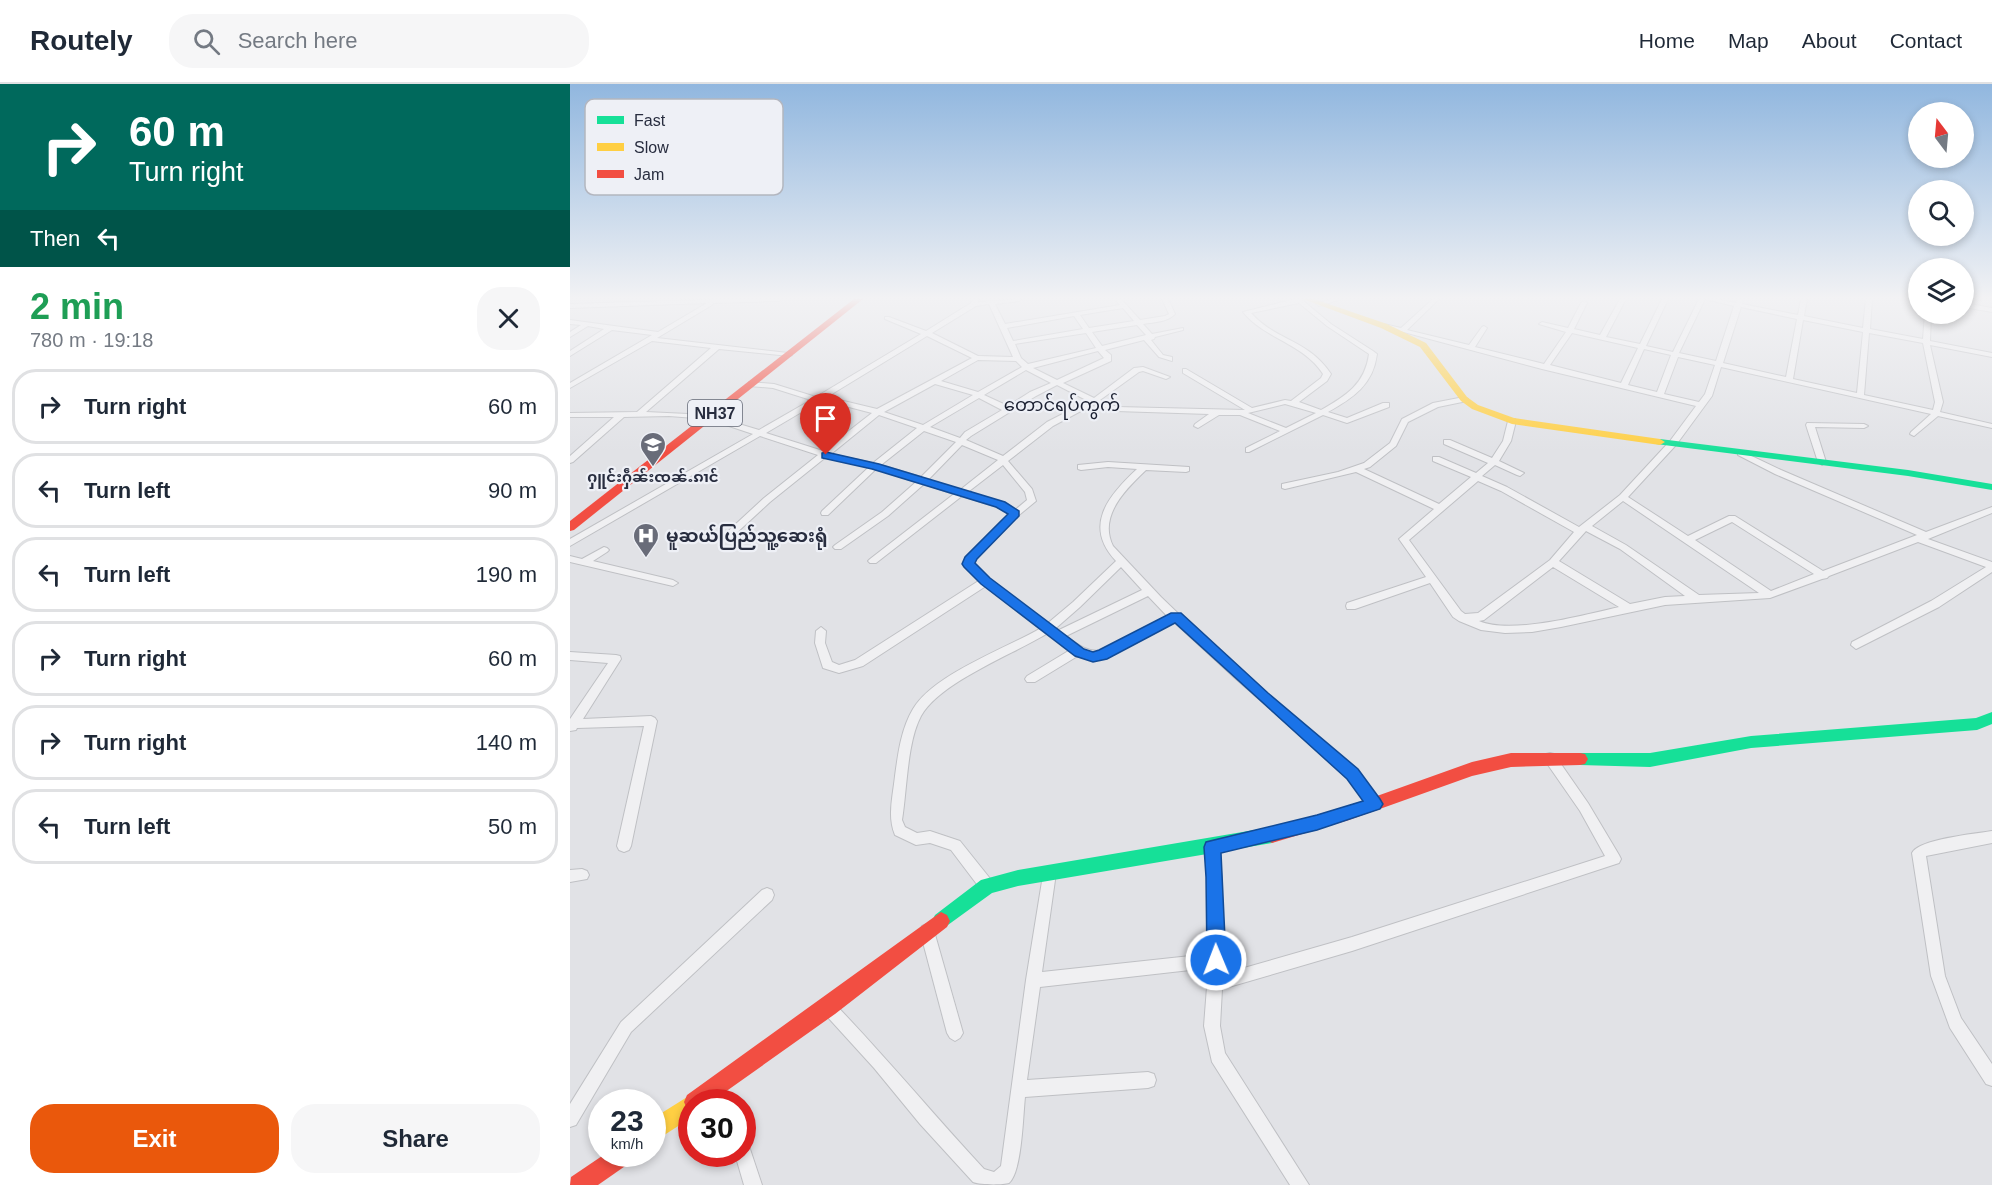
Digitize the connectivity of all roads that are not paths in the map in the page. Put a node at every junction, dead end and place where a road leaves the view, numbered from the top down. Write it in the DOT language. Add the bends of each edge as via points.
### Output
graph roads {
  1 [pos="631,350"];
  2 [pos="713,350"];
  3 [pos="745,350"];
  4 [pos="790,350"];
  5 [pos="790,350"];
  6 [pos="898,350"];
  7 [pos="961,350"];
  8 [pos="1014,350"];
  9 [pos="1099,350"];
  10 [pos="1101,350"];
  11 [pos="1157,350"];
  12 [pos="1305,350"];
  13 [pos="1368,350"];
  14 [pos="1427,350"];
  15 [pos="1480,350"];
  16 [pos="1557,350"];
  17 [pos="1639,350"];
  18 [pos="1655,350"];
  19 [pos="1677,350"];
  20 [pos="1723,350"];
  21 [pos="1794,350"];
  22 [pos="1864,350"];
  23 [pos="1928,350"];
  24 [pos="1969,350"];
  25 [pos="784,355"];
  26 [pos="1675,355"];
  27 [pos="1992,355"];
  28 [pos="977,358"];
  29 [pos="1018,359"];
  30 [pos="1169,359"];
  31 [pos="1718,364"];
  32 [pos="1026,367"];
  33 [pos="1545,367"];
  34 [pos="1186,371"];
  35 [pos="1166,376"];
  36 [pos="934,381"];
  37 [pos="1789,381"];
  38 [pos="1058,382"];
  39 [pos="752,384"];
  40 [pos="570,386"];
  41 [pos="1624,386"];
  42 [pos="976,394"];
  43 [pos="1660,395"];
  44 [pos="1860,396"];
  45 [pos="819,399"];
  46 [pos="1464,399"];
  47 [pos="1094,400"];
  48 [pos="1293,403"];
  49 [pos="1386,405"];
  50 [pos="1701,405"];
  51 [pos="1007,409"];
  52 [pos="1251,410"];
  53 [pos="878,412"];
  54 [pos="1319,412"];
  55 [pos="1216,413"];
  56 [pos="1240,413"];
  57 [pos="1936,414"];
  58 [pos="570,415"];
  59 [pos="621,415"];
  60 [pos="638,415"];
  61 [pos="704,417"];
  62 [pos="1512,421"];
  63 [pos="1198,426"];
  64 [pos="1864,426"];
  65 [pos="1992,426"];
  66 [pos="923,428"];
  67 [pos="1286,431"];
  68 [pos="1914,434"];
  69 [pos="758,435"];
  70 [pos="961,441"];
  71 [pos="1447,442"];
  72 [pos="1673,443"];
  73 [pos="1249,450"];
  74 [pos="1741,453"];
  75 [pos="826,455"];
  76 [pos="1002,459"];
  77 [pos="1436,459"];
  78 [pos="570,460"];
  79 [pos="1494,462"];
  80 [pos="1822,462"];
  81 [pos="875,466"];
  82 [pos="1081,467"];
  83 [pos="1143,468"];
  84 [pos="1186,470"];
  85 [pos="1357,470"];
  86 [pos="1520,473"];
  87 [pos="1477,477"];
  88 [pos="922,481"];
  89 [pos="1286,486"];
  90 [pos="1992,487"];
  91 [pos="962,493"];
  92 [pos="1623,497"];
  93 [pos="1440,508"];
  94 [pos="1992,510"];
  95 [pos="825,513"];
  96 [pos="1015,513"];
  97 [pos="570,518"];
  98 [pos="570,527"];
  99 [pos="1584,529"];
  100 [pos="728,536"];
  101 [pos="1923,538"];
  102 [pos="1688,540"];
  103 [pos="570,543"];
  104 [pos="838,547"];
  105 [pos="604,550"];
  106 [pos="570,559"];
  107 [pos="873,561"];
  108 [pos="1122,561"];
  109 [pos="1553,562"];
  110 [pos="582,563"];
  111 [pos="1992,567"];
  112 [pos="1824,576"];
  113 [pos="1432,579"];
  114 [pos="986,581"];
  115 [pos="673,583"];
  116 [pos="1149,591"];
  117 [pos="1770,595"];
  118 [pos="1697,599"];
  119 [pos="1351,606"];
  120 [pos="1629,608"];
  121 [pos="1176,617"];
  122 [pos="1463,618"];
  123 [pos="821,631"];
  124 [pos="1053,632"];
  125 [pos="1856,645"];
  126 [pos="1080,652"];
  127 [pos="570,656"];
  128 [pos="1031,679"];
  129 [pos="1992,718"];
  130 [pos="571,726"];
  131 [pos="1550,758"];
  132 [pos="1374,804"];
  133 [pos="1992,837"];
  134 [pos="624,846"];
  135 [pos="1212,847"];
  136 [pos="1049,873"];
  137 [pos="987,886"];
  138 [pos="767,895"];
  139 [pos="927,931"];
  140 [pos="1216,960"];
  141 [pos="1034,980"];
  142 [pos="1213,984"];
  143 [pos="828,1007"];
  144 [pos="955,1033"];
  145 [pos="1992,1078"];
  146 [pos="1148,1080"];
  147 [pos="717,1086"];
  148 [pos="713,1089"];
  149 [pos="718,1089"];
  150 [pos="1017,1089"];
  151 [pos="570,1119"];
  152 [pos="605,1167"];
  153 [pos="748,1167"];
  154 [pos="579,1185"];
  155 [pos="753,1185"];
  156 [pos="1300,1185"];
  1 -- 40 [label="street"];
  2 -- 60 [label="street"];
  3 -- 25 [label="street"];
  4 -- 25 [label="main road, NH37"];
  5 -- 25 [label="main road, NH37"];
  6 -- 45 [label="street"];
  7 -- 28 [label="street"];
  8 -- 29 [label="street"];
  9 -- 32 [label="street"];
  10 -- 38 [label="street" via="1108,359"];
  11 -- 30 [label="street"];
  12 -- 48 [label="street" via="1323,364 1327,374"];
  13 -- 54 [label="street" via="1373,354 1361,386"];
  14 -- 46 [label="main road"];
  15 -- 33 [label="street"];
  16 -- 33 [label="street"];
  17 -- 41 [label="street"];
  18 -- 26 [label="street"];
  19 -- 26 [label="street"];
  20 -- 31 [label="street"];
  21 -- 37 [label="street"];
  22 -- 44 [label="street"];
  23 -- 57 [label="street" via="1939,402"];
  24 -- 27 [label="street"];
  25 -- 39 [label="main road, NH37"];
  25 -- 61 [label="main road, NH37"];
  26 -- 31 [label="street"];
  26 -- 43 [label="street"];
  28 -- 29 [label="street"];
  28 -- 36 [label="street"];
  29 -- 32 [label="street"];
  31 -- 37 [label="street"];
  31 -- 50 [label="street" via="1709,394"];
  32 -- 38 [label="street"];
  32 -- 42 [label="street"];
  33 -- 41 [label="street"];
  34 -- 52 [label="street"];
  35 -- 47 [label="street" via="1140,369"];
  36 -- 42 [label="street"];
  36 -- 53 [label="street"];
  37 -- 44 [label="street"];
  38 -- 47 [label="street"];
  38 -- 51 [label="street"];
  39 -- 45 [label="street"];
  39 -- 61 [label="main road, NH37"];
  41 -- 43 [label="street"];
  42 -- 51 [label="street"];
  42 -- 66 [label="street"];
  43 -- 50 [label="street"];
  44 -- 57 [label="street"];
  45 -- 53 [label="street"];
  45 -- 69 [label="street"];
  46 -- 62 [label="main road"];
  46 -- 85 [label="street" via="1436,405 1405,421 1393,444"];
  47 -- 55 [label="street" via="1116,409"];
  47 -- 76 [label="street" via="1050,424"];
  48 -- 52 [label="street"];
  48 -- 54 [label="street"];
  49 -- 54 [label="street" via="1352,421"];
  50 -- 72 [label="street"];
  51 -- 70 [label="street"];
  52 -- 56 [label="street"];
  53 -- 66 [label="street"];
  53 -- 75 [label="street"];
  54 -- 67 [label="street"];
  55 -- 56 [label="street"];
  55 -- 63 [label="street"];
  56 -- 67 [label="street"];
  57 -- 65 [label="street"];
  57 -- 68 [label="street"];
  58 -- 59 [label="street"];
  59 -- 60 [label="street"];
  59 -- 78 [label="street"];
  60 -- 61 [label="street"];
  61 -- 69 [label="street"];
  61 -- 97 [label="main road, NH37"];
  61 -- 98 [label="main road, NH37"];
  62 -- 72 [label="main road"];
  62 -- 79 [label="street" via="1507,441"];
  64 -- 80 [label="street" via="1810,425"];
  66 -- 70 [label="street"];
  66 -- 81 [label="street"];
  67 -- 73 [label="street"];
  69 -- 75 [label="street"];
  69 -- 103 [label="street"];
  70 -- 76 [label="street"];
  70 -- 88 [label="street"];
  71 -- 79 [label="street"];
  72 -- 74 [label="main road"];
  72 -- 92 [label="street"];
  74 -- 80 [label="main road"];
  74 -- 101 [label="street"];
  75 -- 81 [label="street"];
  75 -- 100 [label="street"];
  76 -- 91 [label="street"];
  76 -- 96 [label="street" via="1032,499 1030,505"];
  77 -- 87 [label="street"];
  79 -- 86 [label="street"];
  79 -- 87 [label="street"];
  80 -- 90 [label="main road"];
  81 -- 88 [label="street"];
  81 -- 95 [label="street"];
  82 -- 83 [label="street" via="1116,463"];
  83 -- 84 [label="street"];
  83 -- 108 [label="street" via="1117,493 1105,527 1105,539"];
  85 -- 89 [label="street"];
  85 -- 93 [label="street"];
  87 -- 93 [label="street"];
  87 -- 99 [label="street"];
  88 -- 91 [label="street"];
  88 -- 104 [label="street" via="885,514"];
  91 -- 96 [label="street"];
  91 -- 107 [label="street"];
  92 -- 99 [label="street"];
  92 -- 102 [label="street"];
  93 -- 113 [label="street" via="1404,539"];
  94 -- 101 [label="street"];
  96 -- 114 [label="street" via="971,557 969,564"];
  99 -- 109 [label="street"];
  99 -- 118 [label="street" via="1623,547"];
  101 -- 111 [label="street"];
  101 -- 112 [label="street"];
  102 -- 112 [label="street" via="1732,518"];
  102 -- 117 [label="street"];
  105 -- 110 [label="street"];
  106 -- 110 [label="street"];
  108 -- 116 [label="street"];
  108 -- 124 [label="street"];
  109 -- 120 [label="street"];
  109 -- 122 [label="street" via="1480,617"];
  110 -- 115 [label="street"];
  111 -- 125 [label="street" via="1935,604"];
  112 -- 117 [label="street"];
  113 -- 119 [label="street"];
  113 -- 122 [label="street"];
  114 -- 123 [label="street" via="859,663 839,669 827,665 820,643"];
  114 -- 124 [label="street"];
  116 -- 121 [label="street"];
  116 -- 124 [label="street"];
  117 -- 118 [label="street"];
  118 -- 120 [label="street"];
  120 -- 122 [label="street" via="1524,628 1488,628"];
  121 -- 126 [label="street" via="1102,655 1093,657"];
  121 -- 132 [label="street" via="1353,774"];
  124 -- 126 [label="street"];
  124 -- 137 [label="street" via="928,698 910,728 896,820 900,831 955,845"];
  126 -- 128 [label="street"];
  127 -- 130 [label="street" via="616,659"];
  129 -- 131 [label="main road" via="1977,724 1751,742 1650,760"];
  130 -- 134 [label="street" via="651,721"];
  131 -- 132 [label="main road" via="1511,760 1472,769"];
  131 -- 142 [label="street" via="1614,859 1352,944"];
  132 -- 135 [label="main road" via="1317,823"];
  133 -- 145 [label="street" via="1919,853 1938,976 1955,1023"];
  135 -- 136 [label="main road"];
  135 -- 140 [label="street"];
  136 -- 137 [label="main road"];
  136 -- 141 [label="street"];
  137 -- 139 [label="main road"];
  138 -- 151 [label="street" via="626,1027"];
  139 -- 143 [label="main road"];
  139 -- 144 [label="street"];
  140 -- 141 [label="street"];
  140 -- 142 [label="street"];
  141 -- 150 [label="street"];
  142 -- 156 [label="street" via="1212,1026 1218,1056"];
  143 -- 147 [label="main road"];
  143 -- 150 [label="street" via="979,1176 995,1181 1009,1169"];
  146 -- 150 [label="street"];
  147 -- 148 [label="main road"];
  147 -- 149 [label="street"];
  152 -- 154 [label="main road"];
  153 -- 155 [label="street"];
}
